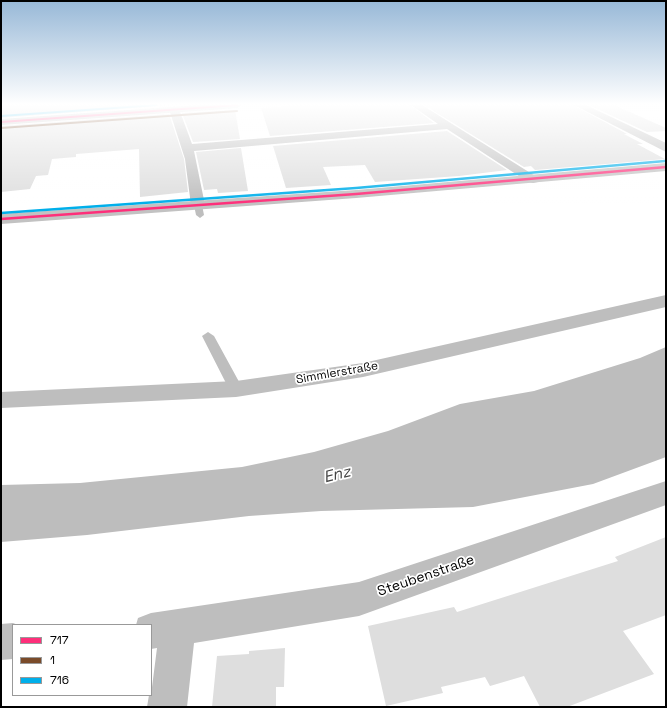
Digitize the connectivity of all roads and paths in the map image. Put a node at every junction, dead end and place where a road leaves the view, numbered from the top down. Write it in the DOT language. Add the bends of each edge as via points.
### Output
graph roads {
  1 [pos="184,138"];
  2 [pos="306,138"];
  3 [pos="468,138"];
  4 [pos="646,138"];
  5 [pos="187,148"];
  6 [pos="666,148"];
  7 [pos="666,167"];
  8 [pos="533,179"];
  9 [pos="199,210"];
  10 [pos="1,219"];
  11 [pos="666,301"];
  12 [pos="208,336"];
  13 [pos="236,390"];
  14 [pos="1,400"];
  15 [pos="666,493"];
  16 [pos="164,629"];
  17 [pos="12,641"];
  18 [pos="1,642"];
  19 [pos="168,707"];
  1 -- 5 [label="street"];
  2 -- 5 [label="street"];
  3 -- 8 [label="street"];
  4 -- 6 [label="street"];
  5 -- 9 [label="street" via="193,168"];
  7 -- 8 [label="main road"];
  8 -- 9 [label="main road"];
  9 -- 10 [label="main road"];
  11 -- 13 [label="street, Simmlerstraße" via="363,370"];
  12 -- 13 [label="lane"];
  13 -- 14 [label="street, Simmlerstraße"];
  15 -- 16 [label="street, Steubenstraße" via="359,600"];
  16 -- 19 [label="street, Steubenstraße"];
  17 -- 18 [label="street"];
}
